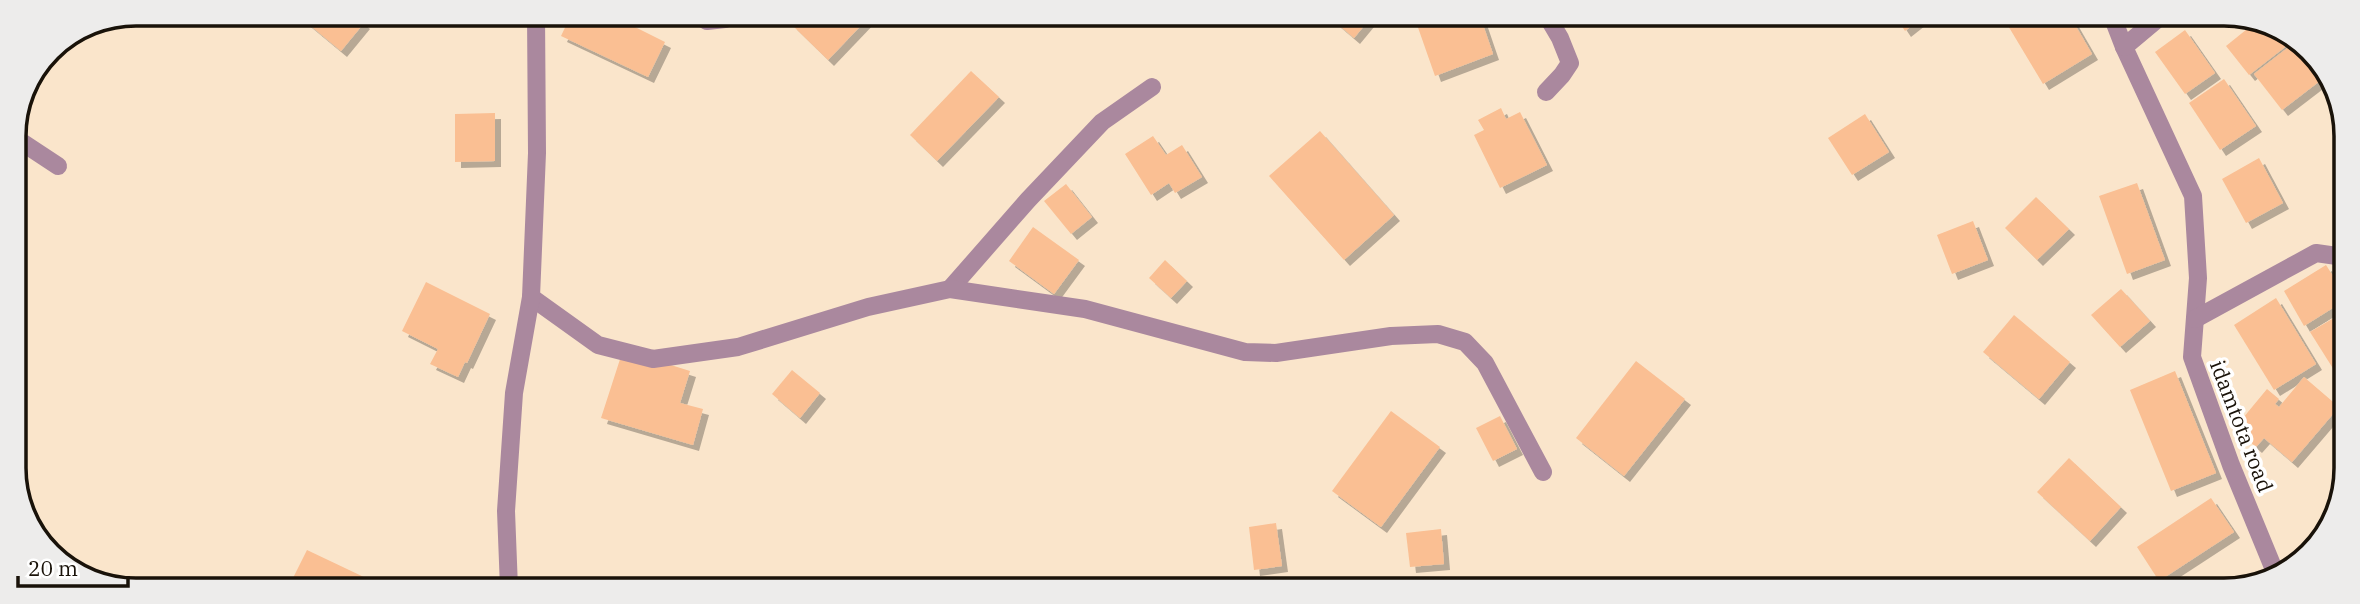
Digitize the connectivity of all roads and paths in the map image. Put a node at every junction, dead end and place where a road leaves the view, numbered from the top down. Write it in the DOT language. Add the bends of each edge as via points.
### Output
graph roads {
  1 [pos="537,26"];
  2 [pos="1553,26"];
  3 [pos="2116,26"];
  4 [pos="2149,26"];
  5 [pos="2124,47"];
  6 [pos="1152,87"];
  7 [pos="1546,92"];
  8 [pos="26,145"];
  9 [pos="58,166"];
  10 [pos="2334,256"];
  11 [pos="950,289"];
  12 [pos="531,297"];
  13 [pos="2195,319"];
  14 [pos="1543,472"];
  15 [pos="2273,566"];
  16 [pos="509,578"];
  1 -- 12 [label="street"];
  2 -- 7 [label="street" via="1570,63"];
  3 -- 5 [label="street, idamtota road"];
  4 -- 5 [label="street"];
  5 -- 13 [label="street, idamtota road" via="2193,196 2198,278"];
  6 -- 11 [label="street" via="1102,122"];
  8 -- 9 [label="street"];
  10 -- 13 [label="street" via="2316,253"];
  11 -- 12 [label="street" via="868,307 738,347 653,359 598,345"];
  11 -- 14 [label="street" via="1085,309 1245,352 1276,353 1391,336 1447,336 1465,342 1485,363"];
  12 -- 16 [label="street" via="514,393 506,511"];
  13 -- 15 [label="street, idamtota road" via="2192,357"];
}
